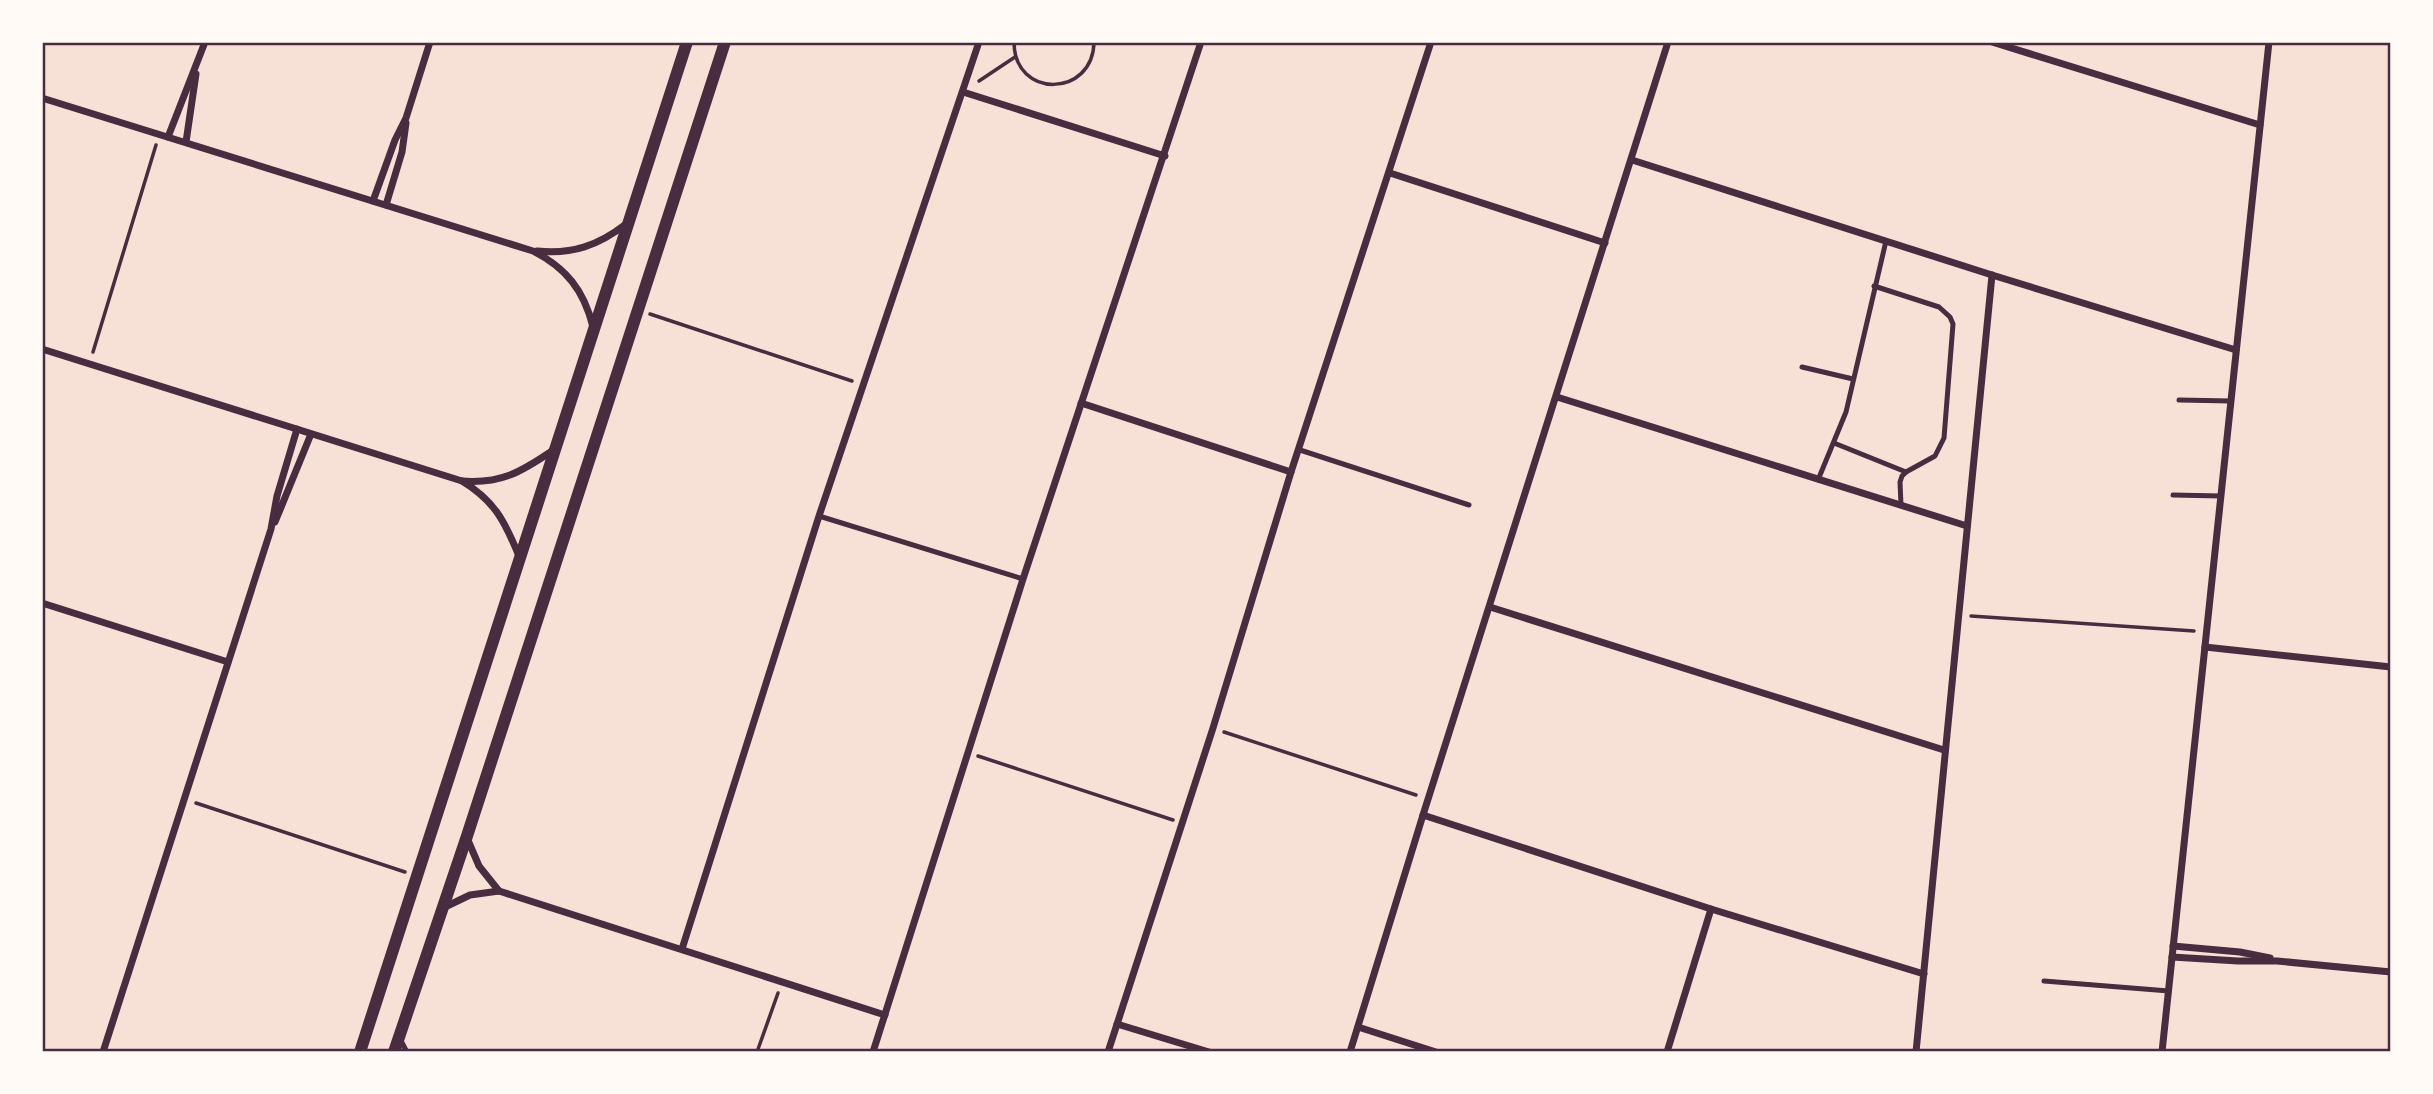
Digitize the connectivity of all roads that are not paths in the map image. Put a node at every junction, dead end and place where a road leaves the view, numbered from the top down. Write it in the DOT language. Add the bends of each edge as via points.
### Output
graph roads {
  1 [pos="205,42"];
  2 [pos="430,42"];
  3 [pos="687,42"];
  4 [pos="725,42"];
  5 [pos="979,42"];
  6 [pos="1201,42"];
  7 [pos="1431,42"];
  8 [pos="1668,42"];
  9 [pos="1992,42"];
  10 [pos="2269,42"];
  11 [pos="196,69"];
  12 [pos="963,92"];
  13 [pos="42,97"];
  14 [pos="406,118"];
  15 [pos="2260,125"];
  16 [pos="164,136"];
  17 [pos="186,142"];
  18 [pos="1165,156"];
  19 [pos="1632,160"];
  20 [pos="1390,173"];
  21 [pos="373,201"];
  22 [pos="386,205"];
  23 [pos="627,223"];
  24 [pos="1886,241"];
  25 [pos="1605,243"];
  26 [pos="533,251"];
  27 [pos="1992,275"];
  28 [pos="1874,286"];
  29 [pos="594,328"];
  30 [pos="42,349"];
  31 [pos="2236,350"];
  32 [pos="1802,367"];
  33 [pos="1853,379"];
  34 [pos="1557,397"];
  35 [pos="2179,400"];
  36 [pos="2231,401"];
  37 [pos="1081,403"];
  38 [pos="297,429"];
  39 [pos="311,434"];
  40 [pos="1834,443"];
  41 [pos="554,450"];
  42 [pos="1300,450"];
  43 [pos="1292,472"];
  44 [pos="1906,472"];
  45 [pos="1818,480"];
  46 [pos="462,481"];
  47 [pos="2173,495"];
  48 [pos="2221,496"];
  49 [pos="1469,505"];
  50 [pos="1901,505"];
  51 [pos="820,516"];
  52 [pos="1967,526"];
  53 [pos="271,529"];
  54 [pos="520,558"];
  55 [pos="1023,579"];
  56 [pos="42,603"];
  57 [pos="1490,607"];
  58 [pos="2205,647"];
  59 [pos="228,662"];
  60 [pos="2391,667"];
  61 [pos="1944,750"];
  62 [pos="1423,815"];
  63 [pos="467,836"];
  64 [pos="499,891"];
  65 [pos="443,908"];
  66 [pos="1711,909"];
  67 [pos="2173,946"];
  68 [pos="682,949"];
  69 [pos="2172,957"];
  70 [pos="2277,961"];
  71 [pos="2391,972"];
  72 [pos="1924,974"];
  73 [pos="2044,981"];
  74 [pos="2169,990"];
  75 [pos="885,1014"];
  76 [pos="1117,1024"];
  77 [pos="1358,1027"];
  78 [pos="399,1037"];
  79 [pos="103,1052"];
  80 [pos="360,1052"];
  81 [pos="394,1052"];
  82 [pos="407,1052"];
  83 [pos="873,1052"];
  84 [pos="1108,1052"];
  85 [pos="1209,1052"];
  86 [pos="1350,1052"];
  87 [pos="1436,1052"];
  88 [pos="1667,1052"];
  89 [pos="1916,1052"];
  90 [pos="2162,1052"];
  1 -- 11 [label="street"];
  2 -- 14 [label="street"];
  3 -- 23 [label="street"];
  4 -- 63 [label="street"];
  5 -- 12 [label="street"];
  6 -- 18 [label="street"];
  7 -- 20 [label="street"];
  8 -- 19 [label="street"];
  9 -- 15 [label="street"];
  10 -- 15 [label="street"];
  11 -- 16 [label="street"];
  11 -- 17 [label="street"];
  12 -- 18 [label="street"];
  12 -- 51 [label="street"];
  13 -- 16 [label="street"];
  14 -- 21 [label="street"];
  14 -- 22 [label="street" via="404,143"];
  15 -- 31 [label="street"];
  16 -- 17 [label="street"];
  17 -- 21 [label="street"];
  18 -- 37 [label="street"];
  19 -- 24 [label="street"];
  19 -- 25 [label="street"];
  20 -- 25 [label="street"];
  20 -- 42 [label="street"];
  21 -- 22 [label="street"];
  22 -- 26 [label="street"];
  23 -- 26 [label="street" via="611,236 573,251"];
  23 -- 29 [label="street"];
  24 -- 27 [label="street"];
  24 -- 28 [label="lane"];
  25 -- 34 [label="street"];
  26 -- 29 [label="street" via="567,274 589,308"];
  27 -- 31 [label="street"];
  27 -- 52 [label="street"];
  28 -- 33 [label="lane"];
  28 -- 44 [label="lane" via="1939,307 1953,324 1942,444 1935,456"];
  29 -- 41 [label="street"];
  30 -- 38 [label="street"];
  31 -- 36 [label="street"];
  32 -- 33 [label="lane"];
  33 -- 40 [label="lane"];
  34 -- 45 [label="street"];
  34 -- 57 [label="street"];
  35 -- 36 [label="lane"];
  36 -- 48 [label="street"];
  37 -- 43 [label="street"];
  37 -- 55 [label="street"];
  38 -- 39 [label="street"];
  38 -- 53 [label="street"];
  39 -- 46 [label="street"];
  39 -- 53 [label="street"];
  40 -- 44 [label="lane"];
  40 -- 45 [label="lane"];
  41 -- 46 [label="street" via="497,480"];
  41 -- 54 [label="street"];
  42 -- 43 [label="street"];
  42 -- 49 [label="lane"];
  43 -- 76 [label="street"];
  44 -- 50 [label="lane" via="1900,482"];
  45 -- 50 [label="street"];
  46 -- 54 [label="street" via="499,513"];
  47 -- 48 [label="lane"];
  48 -- 58 [label="street"];
  50 -- 52 [label="street"];
  51 -- 55 [label="lane"];
  51 -- 68 [label="street"];
  52 -- 61 [label="street"];
  53 -- 59 [label="street"];
  54 -- 80 [label="street"];
  55 -- 75 [label="street"];
  56 -- 59 [label="street"];
  57 -- 61 [label="street"];
  57 -- 62 [label="street"];
  58 -- 60 [label="street"];
  58 -- 67 [label="street"];
  59 -- 79 [label="street"];
  61 -- 72 [label="street"];
  62 -- 66 [label="street"];
  62 -- 77 [label="street"];
  63 -- 64 [label="street" via="479,866"];
  63 -- 65 [label="street"];
  64 -- 65 [label="street" via="470,895"];
  64 -- 68 [label="street"];
  65 -- 78 [label="street"];
  66 -- 72 [label="street"];
  66 -- 88 [label="street"];
  67 -- 69 [label="street"];
  67 -- 70 [label="street"];
  68 -- 75 [label="street"];
  69 -- 70 [label="street"];
  69 -- 74 [label="street"];
  70 -- 71 [label="street"];
  72 -- 89 [label="street"];
  73 -- 74 [label="lane"];
  74 -- 90 [label="street"];
  75 -- 83 [label="street"];
  76 -- 84 [label="street"];
  76 -- 85 [label="street"];
  77 -- 86 [label="street"];
  77 -- 87 [label="street"];
  78 -- 81 [label="street"];
  78 -- 82 [label="lane"];
}
